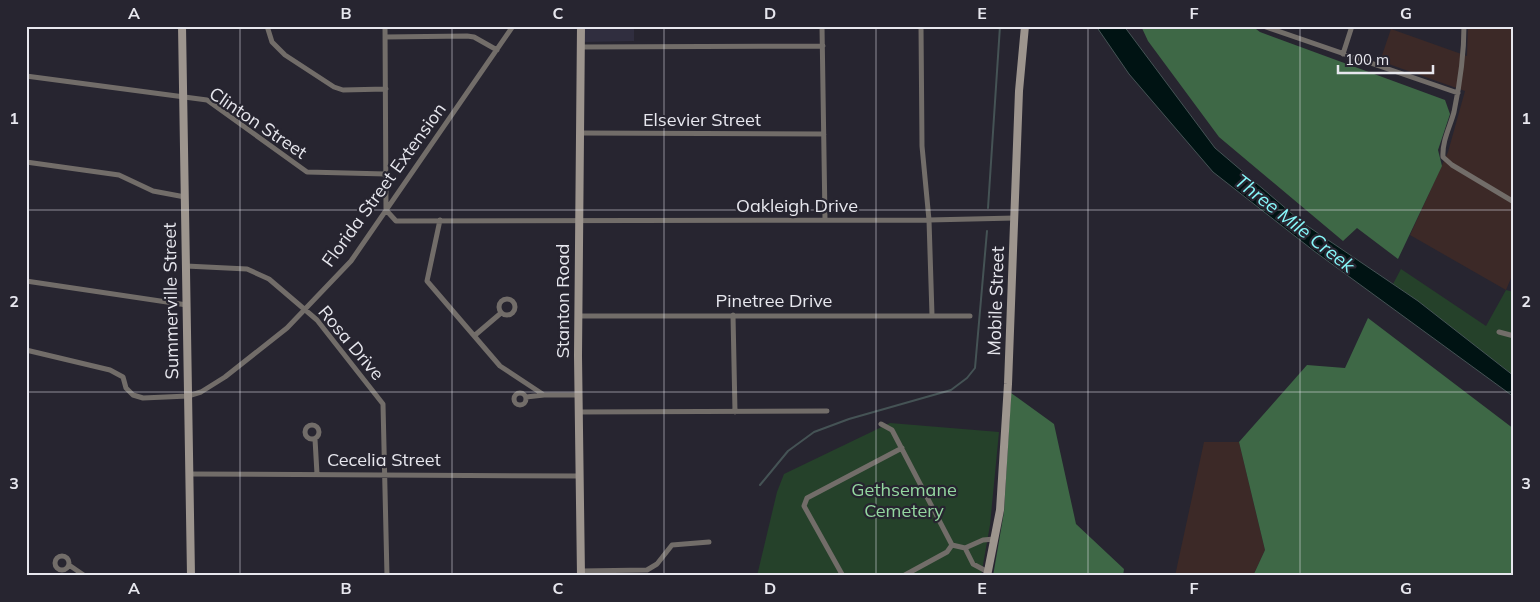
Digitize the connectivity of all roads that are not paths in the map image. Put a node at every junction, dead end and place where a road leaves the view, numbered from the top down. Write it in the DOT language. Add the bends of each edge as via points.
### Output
graph roads {
  1 [pos="182,26"];
  2 [pos="267,26"];
  3 [pos="385,26"];
  4 [pos="514,26"];
  5 [pos="580,26"];
  6 [pos="822,26"];
  7 [pos="921,26"];
  8 [pos="1025,26"];
  9 [pos="1263,26"];
  10 [pos="1352,26"];
  11 [pos="1464,26"];
  12 [pos="385,37"];
  13 [pos="822,46"];
  14 [pos="580,47"];
  15 [pos="497,50"];
  16 [pos="1343,54"];
  17 [pos="26,76"];
  18 [pos="386,89"];
  19 [pos="1458,93"];
  20 [pos="183,97"];
  21 [pos="580,133"];
  22 [pos="824,134"];
  23 [pos="26,162"];
  24 [pos="386,174"];
  25 [pos="185,196"];
  26 [pos="1514,202"];
  27 [pos="386,210"];
  28 [pos="1015,218"];
  29 [pos="825,219"];
  30 [pos="440,220"];
  31 [pos="578,220"];
  32 [pos="928,220"];
  33 [pos="186,266"];
  34 [pos="26,281"];
  35 [pos="186,304"];
  36 [pos="305,309"];
  37 [pos="501,313"];
  38 [pos="733,315"];
  39 [pos="932,315"];
  40 [pos="578,316"];
  41 [pos="970,316"];
  42 [pos="1499,332"];
  43 [pos="474,336"];
  44 [pos="1514,336"];
  45 [pos="26,350"];
  46 [pos="544,395"];
  47 [pos="578,395"];
  48 [pos="188,396"];
  49 [pos="526,397"];
  50 [pos="827,411"];
  51 [pos="578,412"];
  52 [pos="735,412"];
  53 [pos="881,424"];
  54 [pos="315,439"];
  55 [pos="902,448"];
  56 [pos="386,473"];
  57 [pos="189,474"];
  58 [pos="317,474"];
  59 [pos="580,476"];
  60 [pos="994,539"];
  61 [pos="708,542"];
  62 [pos="952,545"];
  63 [pos="965,548"];
  64 [pos="69,565"];
  65 [pos="581,573"];
  66 [pos="988,574"];
  67 [pos="85,576"];
  68 [pos="191,576"];
  69 [pos="388,576"];
  70 [pos="843,576"];
  71 [pos="903,576"];
  1 -- 20 [label="street, Summerville Street"];
  2 -- 18 [label="street" via="272,42 285,55 334,87 343,90"];
  3 -- 12 [label="street"];
  4 -- 15 [label="street, Florida Street Extension"];
  5 -- 14 [label="street, Stanton Road"];
  6 -- 13 [label="street"];
  7 -- 32 [label="street" via="922,146"];
  8 -- 28 [label="street, Mobile Street"];
  9 -- 16 [label="street"];
  10 -- 16 [label="street"];
  11 -- 19 [label="street" via="1464,62"];
  12 -- 15 [label="street" via="467,36 486,42"];
  12 -- 18 [label="street"];
  13 -- 14 [label="street"];
  13 -- 22 [label="street"];
  14 -- 21 [label="street, Stanton Road"];
  15 -- 27 [label="street, Florida Street Extension"];
  16 -- 19 [label="street"];
  17 -- 20 [label="street, Clinton Street"];
  18 -- 24 [label="street"];
  19 -- 26 [label="street" via="1451,126 1442,147 1443,157"];
  20 -- 24 [label="street, Clinton Street" via="207,100 307,172"];
  20 -- 25 [label="street, Summerville Street"];
  21 -- 22 [label="street, Elsevier Street"];
  21 -- 31 [label="street, Stanton Road"];
  22 -- 29 [label="street"];
  23 -- 25 [label="street" via="119,175 153,191"];
  24 -- 27 [label="street"];
  25 -- 33 [label="street, Summerville Street"];
  27 -- 30 [label="street, Oakleigh Drive" via="396,221"];
  27 -- 36 [label="street, Florida Street Extension" via="351,261"];
  28 -- 32 [label="street, Oakleigh Drive"];
  28 -- 60 [label="street, Mobile Street" via="1000,510"];
  29 -- 31 [label="street, Oakleigh Drive"];
  29 -- 32 [label="street, Oakleigh Drive"];
  30 -- 31 [label="street, Oakleigh Drive"];
  30 -- 43 [label="street" via="427,281"];
  31 -- 40 [label="street, Stanton Road"];
  32 -- 39 [label="street"];
  33 -- 35 [label="street, Summerville Street"];
  33 -- 36 [label="street, Rosa Drive" via="247,269 269,280"];
  34 -- 35 [label="street"];
  35 -- 48 [label="street, Summerville Street"];
  36 -- 48 [label="street, Florida Street Extension" via="287,328 225,377"];
  36 -- 56 [label="street, Rosa Drive" via="383,404"];
  37 -- 43 [label="street"];
  38 -- 39 [label="street, Pinetree Drive"];
  38 -- 40 [label="street, Pinetree Drive"];
  38 -- 52 [label="street"];
  39 -- 41 [label="street, Pinetree Drive"];
  40 -- 47 [label="street, Stanton Road"];
  42 -- 44 [label="street"];
  43 -- 46 [label="street" via="500,366"];
  45 -- 48 [label="street" via="110,370 123,377 126,388 133,395 143,398"];
  46 -- 47 [label="street"];
  46 -- 49 [label="street"];
  47 -- 51 [label="street, Stanton Road"];
  48 -- 57 [label="street, Summerville Street"];
  50 -- 52 [label="street"];
  51 -- 52 [label="street"];
  51 -- 59 [label="street, Stanton Road"];
  53 -- 55 [label="street" via="892,430"];
  54 -- 58 [label="street"];
  55 -- 62 [label="street"];
  55 -- 70 [label="street" via="807,498 804,506"];
  56 -- 58 [label="street, Cecelia Street"];
  56 -- 59 [label="street, Cecelia Street"];
  56 -- 69 [label="street"];
  57 -- 58 [label="street, Cecelia Street"];
  57 -- 68 [label="street, Summerville Street"];
  59 -- 65 [label="street, Stanton Road"];
  60 -- 63 [label="street"];
  60 -- 66 [label="street, Mobile Street"];
  61 -- 65 [label="street" via="672,545 647,570"];
  62 -- 63 [label="street"];
  62 -- 71 [label="street" via="948,552"];
  63 -- 66 [label="street" via="973,564"];
  64 -- 67 [label="street"];
}
